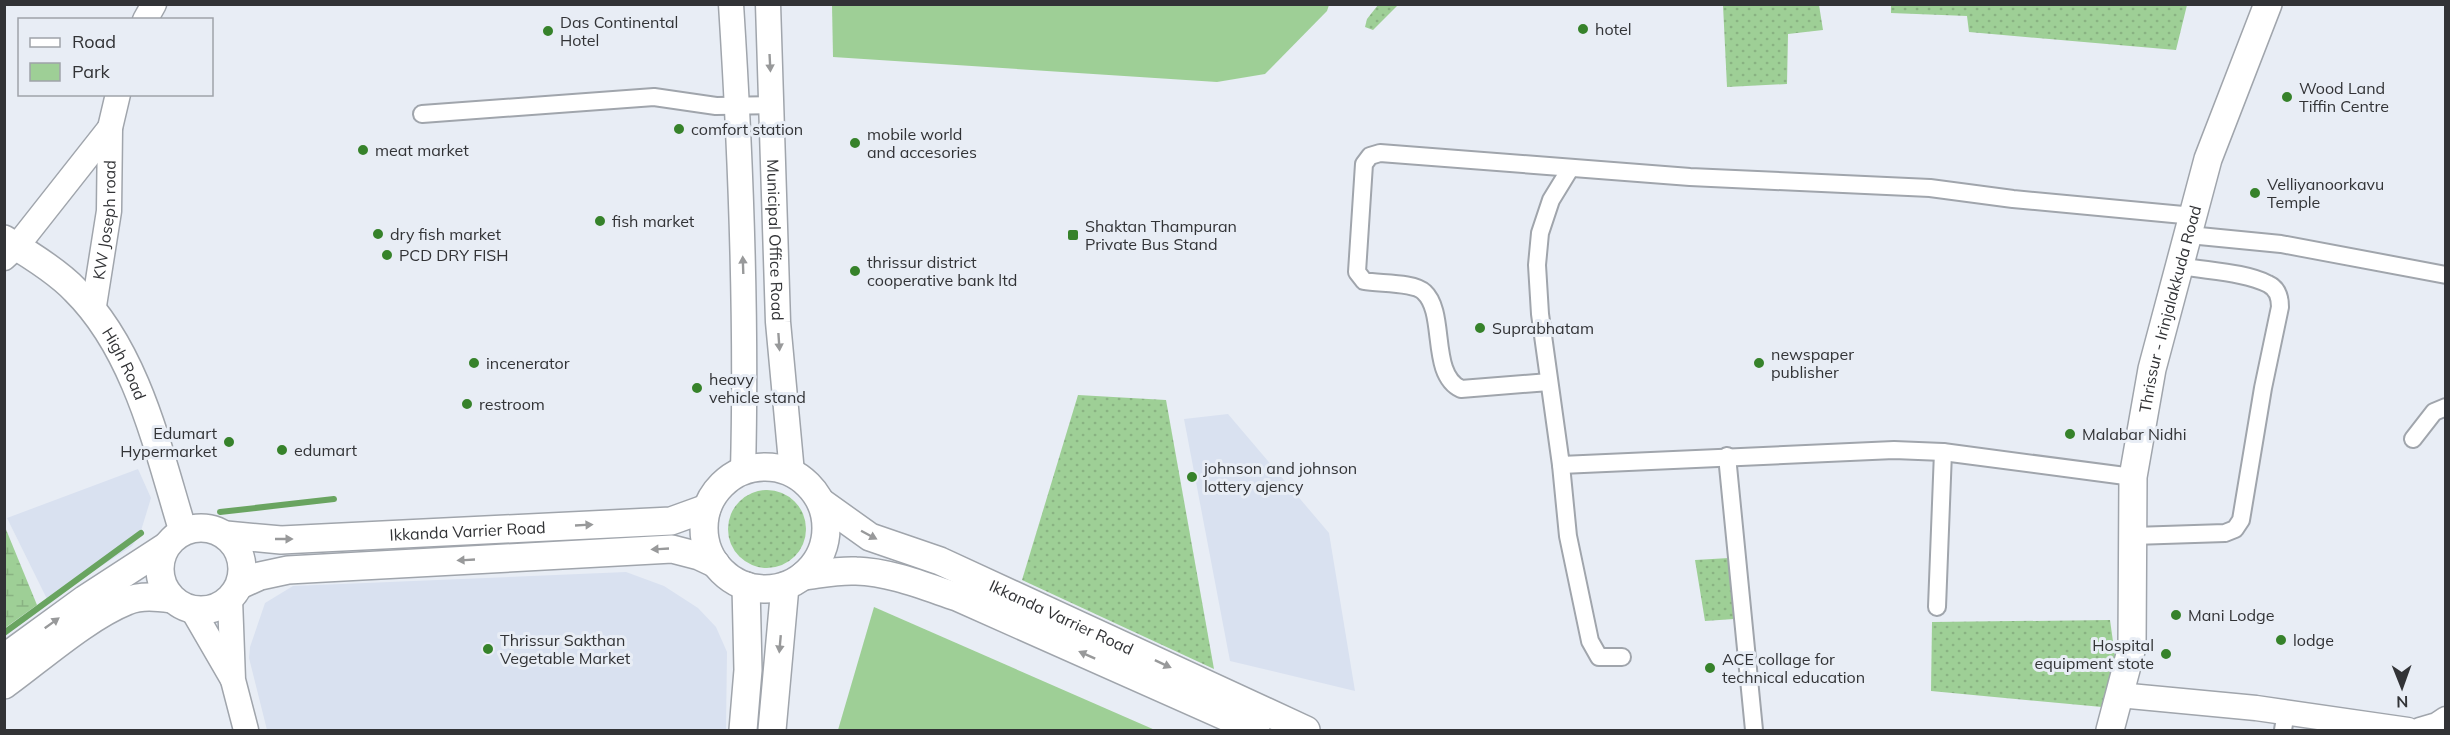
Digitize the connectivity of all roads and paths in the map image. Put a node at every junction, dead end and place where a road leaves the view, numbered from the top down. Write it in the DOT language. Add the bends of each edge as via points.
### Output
graph roads {
  1 [pos="153,4"];
  2 [pos="730,4"];
  3 [pos="768,4"];
  4 [pos="2268,4"];
  5 [pos="147,18"];
  6 [pos="118,96"];
  7 [pos="736,104"];
  8 [pos="772,105"];
  9 [pos="422,114"];
  10 [pos="110,128"];
  11 [pos="1570,169"];
  12 [pos="2191,225"];
  13 [pos="9,248"];
  14 [pos="2181,266"];
  15 [pos="2445,275"];
  16 [pos="93,312"];
  17 [pos="1549,382"];
  18 [pos="2445,407"];
  19 [pos="2413,439"];
  20 [pos="1943,452"];
  21 [pos="1727,456"];
  22 [pos="1561,465"];
  23 [pos="743,471"];
  24 [pos="792,473"];
  25 [pos="2133,477"];
  26 [pos="821,502"];
  27 [pos="707,507"];
  28 [pos="226,535"];
  29 [pos="2133,536"];
  30 [pos="174,539"];
  31 [pos="716,564"];
  32 [pos="794,581"];
  33 [pos="746,586"];
  34 [pos="235,592"];
  35 [pos="182,604"];
  36 [pos="1937,607"];
  37 [pos="1622,657"];
  38 [pos="4,658"];
  39 [pos="233,680"];
  40 [pos="4,685"];
  41 [pos="2119,695"];
  42 [pos="2445,719"];
  43 [pos="2285,721"];
  44 [pos="246,730"];
  45 [pos="743,730"];
  46 [pos="772,730"];
  47 [pos="1256,730"];
  48 [pos="1306,730"];
  49 [pos="1754,730"];
  50 [pos="2110,730"];
  51 [pos="2408,730"];
  52 [pos="2420,730"];
  1 -- 5 [label="main road"];
  2 -- 7 [label="main road"];
  3 -- 8 [label="main road, Municipal Office Road, one-way"];
  4 -- 12 [label="main road, Thrissur - Irinjalakkuda Road" via="2208,159"];
  6 -- 10 [label="main road"];
  7 -- 8 [label="street"];
  7 -- 9 [label="street" via="716,106 654,97"];
  23 -- 7 [label="main road, one-way" via="745,323"];
  8 -- 24 [label="main road, Municipal Office Road, one-way" via="778,322"];
  10 -- 13 [label="main road"];
  10 -- 16 [label="main road, KW Joseph road" via="109,211"];
  11 -- 12 [label="street" via="1930,188"];
  11 -- 17 [label="street" via="1551,200 1540,233 1537,265"];
  11 -- 17 [label="street" via="1380,153 1364,164 1357,272 1364,280 1413,286 1424,292 1431,305 1451,385 1461,390"];
  12 -- 14 [label="main road, Thrissur - Irinjalakkuda Road"];
  12 -- 15 [label="street"];
  13 -- 16 [label="main road, High Road" via="75,289"];
  14 -- 25 [label="main road, Thrissur - Irinjalakkuda Road" via="2152,369"];
  14 -- 29 [label="street" via="2270,284 2280,296 2280,307 2241,520 2235,529 2225,533"];
  16 -- 30 [label="main road, High Road" via="110,334 137,386"];
  17 -- 22 [label="street"];
  18 -- 19 [label="street" via="2434,412"];
  20 -- 21 [label="street"];
  20 -- 25 [label="street"];
  20 -- 36 [label="street"];
  21 -- 22 [label="street"];
  21 -- 49 [label="street"];
  22 -- 37 [label="street" via="1568,536 1590,641 1599,657"];
  23 -- 24 [label="main road" via="774,467"];
  23 -- 27 [label="main road" via="717,490"];
  24 -- 26 [label="main road" via="809,485"];
  25 -- 29 [label="main road, Thrissur - Irinjalakkuda Road"];
  26 -- 32 [label="main road" via="827,522 825,542 817,561"];
  26 -- 48 [label="main road, Ikkanda Varrier Road, one-way" via="870,537 940,561"];
  28 -- 27 [label="main road, Ikkanda Varrier Road, one-way" via="281,540 671,520"];
  27 -- 31 [label="main road" via="707,547"];
  28 -- 30 [label="main road" via="205,527"];
  28 -- 34 [label="main road" via="241,557 242,571"];
  29 -- 41 [label="main road, Thrissur - Irinjalakkuda Road" via="2132,647"];
  30 -- 35 [label="main road" via="159,569 160,580"];
  38 -- 30 [label="main road, one-way"];
  31 -- 33 [label="main road" via="729,578"];
  31 -- 34 [label="main road, Ikkanda Varrier Road, one-way" via="672,549 288,570 261,576"];
  32 -- 33 [label="main road" via="772,589"];
  32 -- 46 [label="main road, one-way"];
  47 -- 32 [label="main road, Ikkanda Varrier Road, one-way" via="957,597 921,585 854,571"];
  33 -- 45 [label="main road" via="748,670"];
  34 -- 35 [label="main road" via="215,608"];
  34 -- 39 [label="main road"];
  35 -- 39 [label="main road"];
  35 -- 40 [label="main road" via="152,596 128,600 99,615"];
  39 -- 44 [label="main road"];
  41 -- 43 [label="main road"];
  41 -- 50 [label="main road, Thrissur - Irinjalakkuda Road"];
  42 -- 52 [label="main road"];
  43 -- 51 [label="main road"];
}
